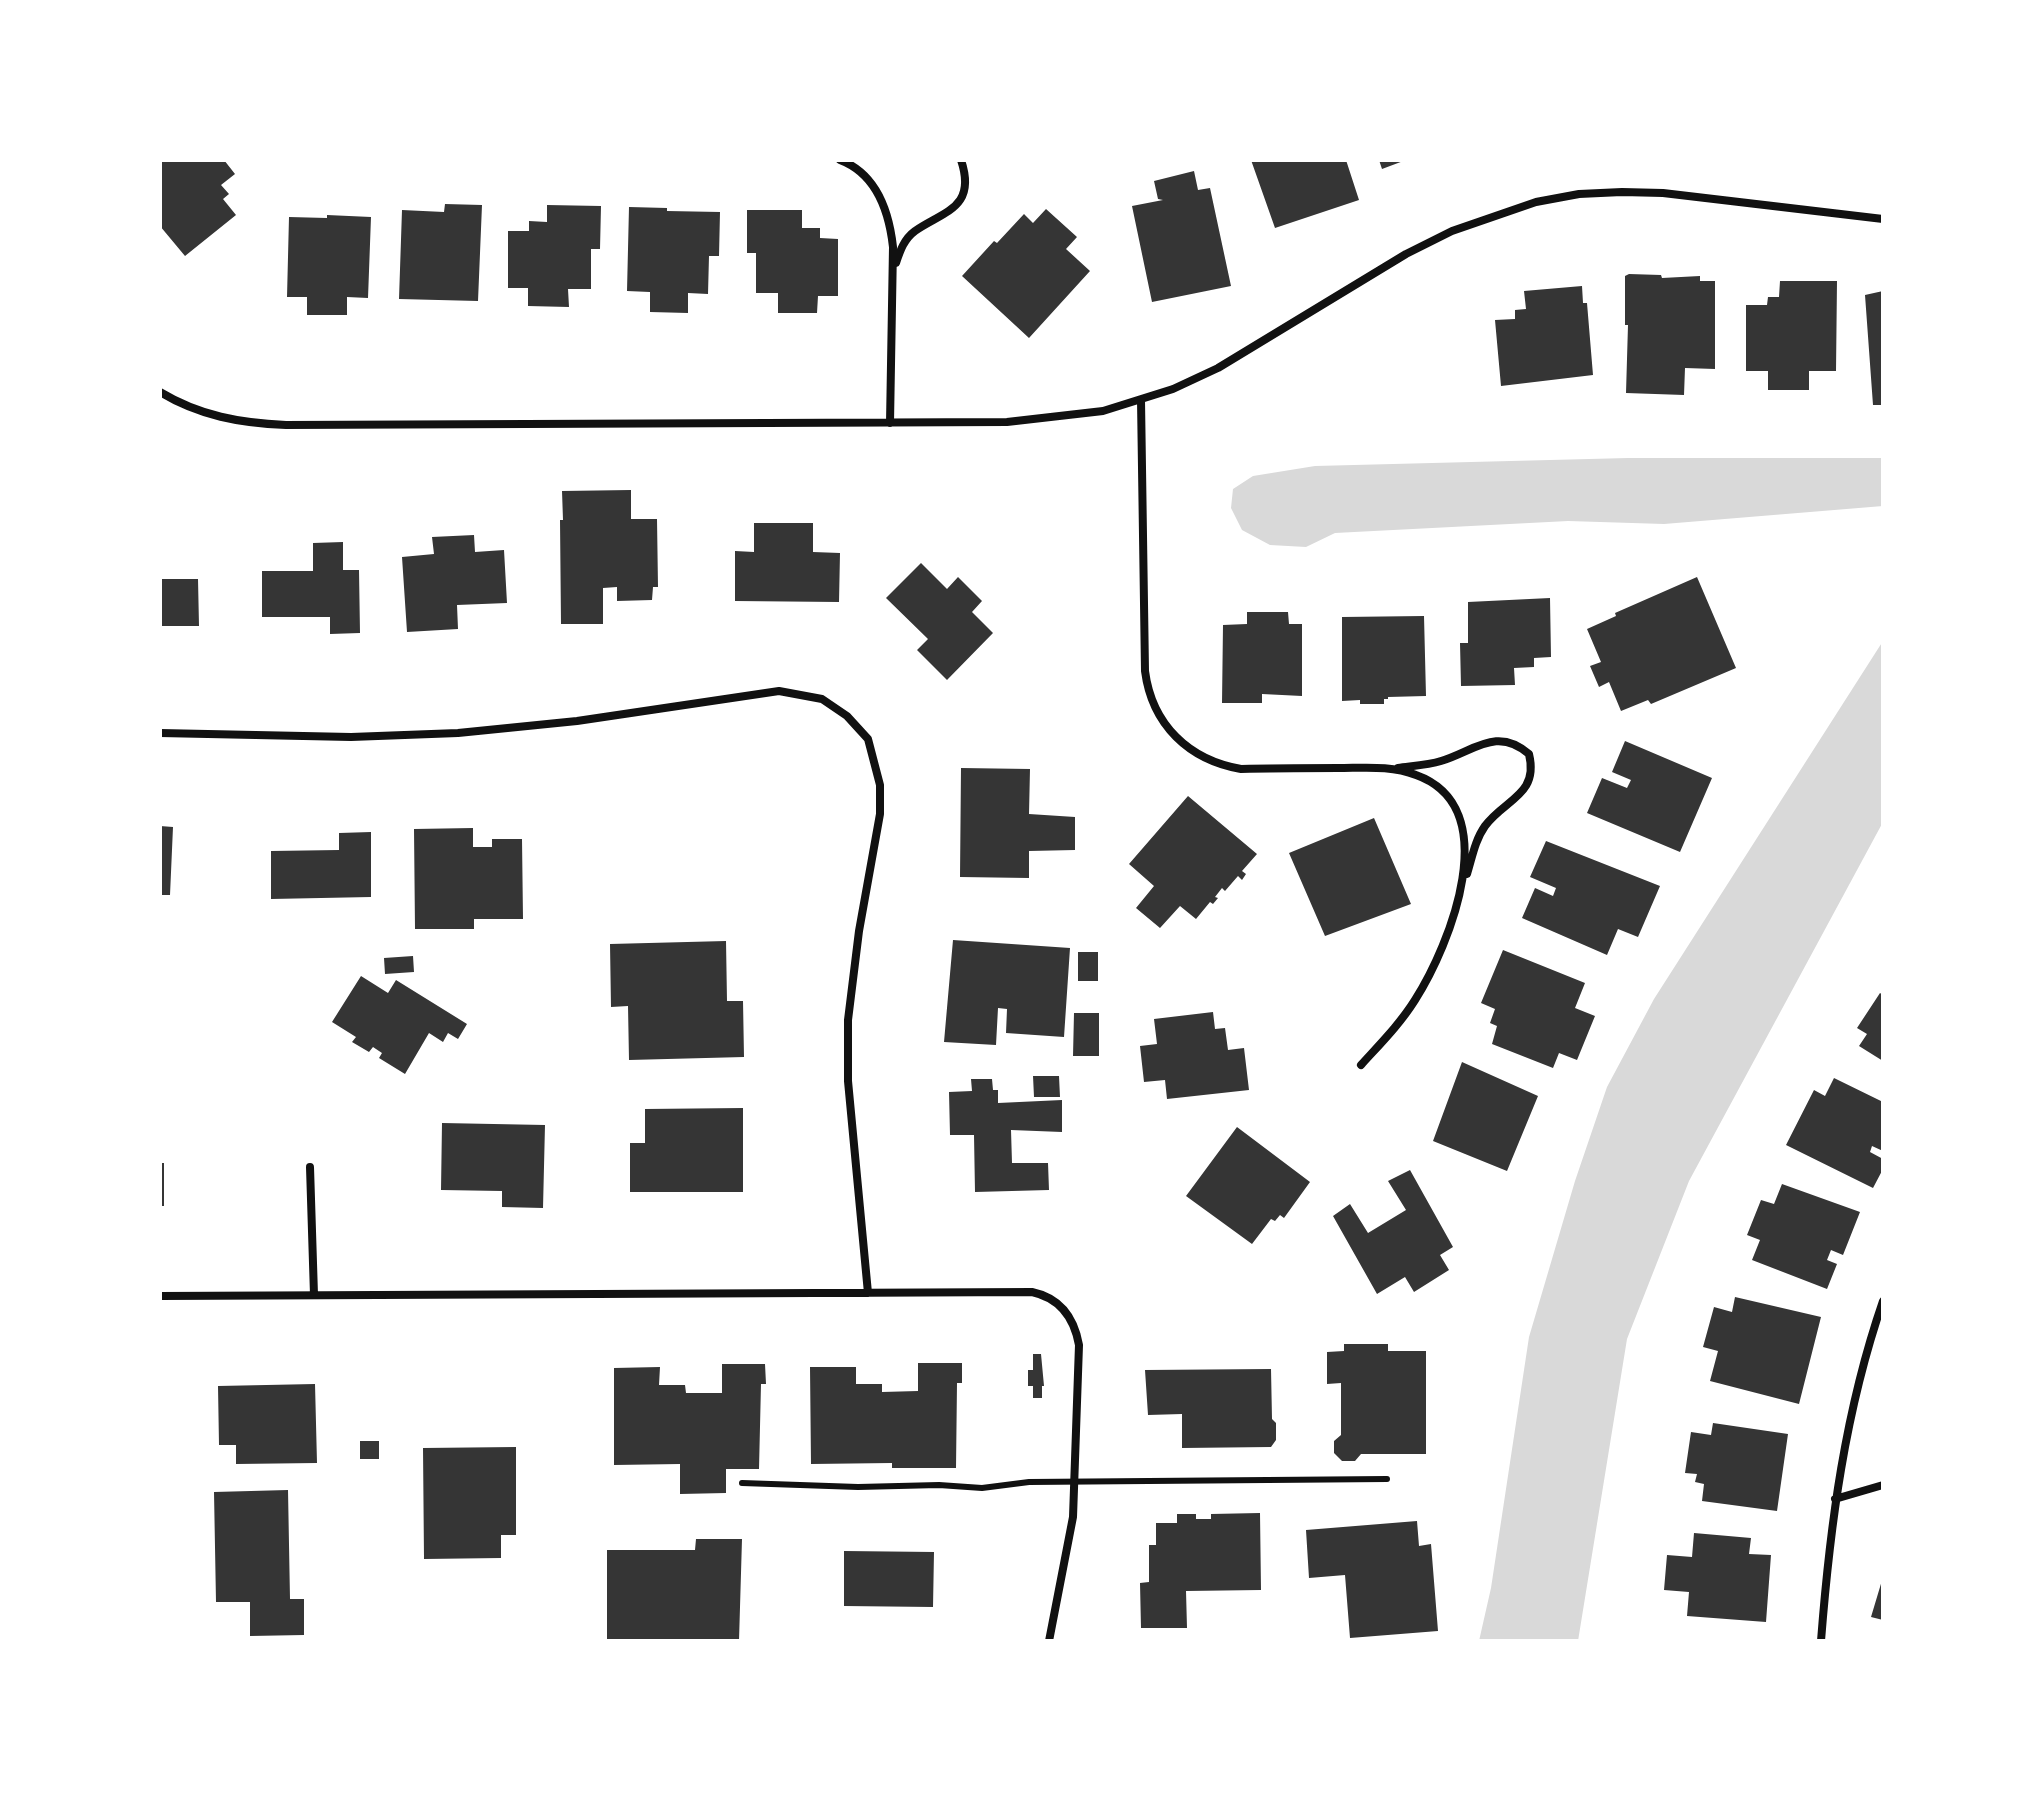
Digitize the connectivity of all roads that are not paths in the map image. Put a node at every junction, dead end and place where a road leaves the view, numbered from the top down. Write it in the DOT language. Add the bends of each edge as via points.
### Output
graph roads {
  1 [pos="840,160"];
  2 [pos="961,160"];
  3 [pos="1883,219"];
  4 [pos="893,271"];
  5 [pos="160,392"];
  6 [pos="1141,400"];
  7 [pos="890,423"];
  8 [pos="160,733"];
  9 [pos="1393,768"];
  10 [pos="1460,894"];
  11 [pos="1361,1065"];
  12 [pos="310,1167"];
  13 [pos="868,1293"];
  14 [pos="314,1295"];
  15 [pos="160,1296"];
  16 [pos="1883,1301"];
  17 [pos="1387,1479"];
  18 [pos="1075,1482"];
  19 [pos="742,1483"];
  20 [pos="1883,1485"];
  21 [pos="1835,1499"];
  22 [pos="1049,1641"];
  23 [pos="1821,1641"];
  1 -- 4 [label="street" via="860,172 880,195 891,225"];
  2 -- 4 [label="street" via="965,183 957,205 903,243"];
  3 -- 6 [label="street" via="1663,193 1579,194 1536,202 1452,231 1406,254 1218,368"];
  4 -- 7 [label="street"];
  5 -- 7 [label="street" via="218,418 286,425"];
  6 -- 7 [label="street" via="1103,411 1007,422"];
  6 -- 9 [label="street" via="1145,671 1152,700 1166,724 1192,751 1217,765"];
  8 -- 13 [label="street" via="458,733 779,691 822,699 847,716 868,739 880,785 848,1020 848,1081"];
  9 -- 10 [label="street" via="1429,782 1459,815 1465,850"];
  9 -- 10 [label="street" via="1440,761 1489,741 1517,744 1529,754 1528,785 1484,827"];
  10 -- 11 [label="street" via="1429,975"];
  12 -- 14 [label="street"];
  13 -- 14 [label="street"];
  13 -- 18 [label="street" via="1032,1292 1056,1301 1073,1323 1079,1345"];
  14 -- 15 [label="street"];
  16 -- 21 [label="street" via="1858,1379"];
  17 -- 18 [label="lane"];
  18 -- 19 [label="lane" via="982,1488"];
  18 -- 22 [label="street"];
  20 -- 21 [label="street"];
  21 -- 23 [label="street"];
}
